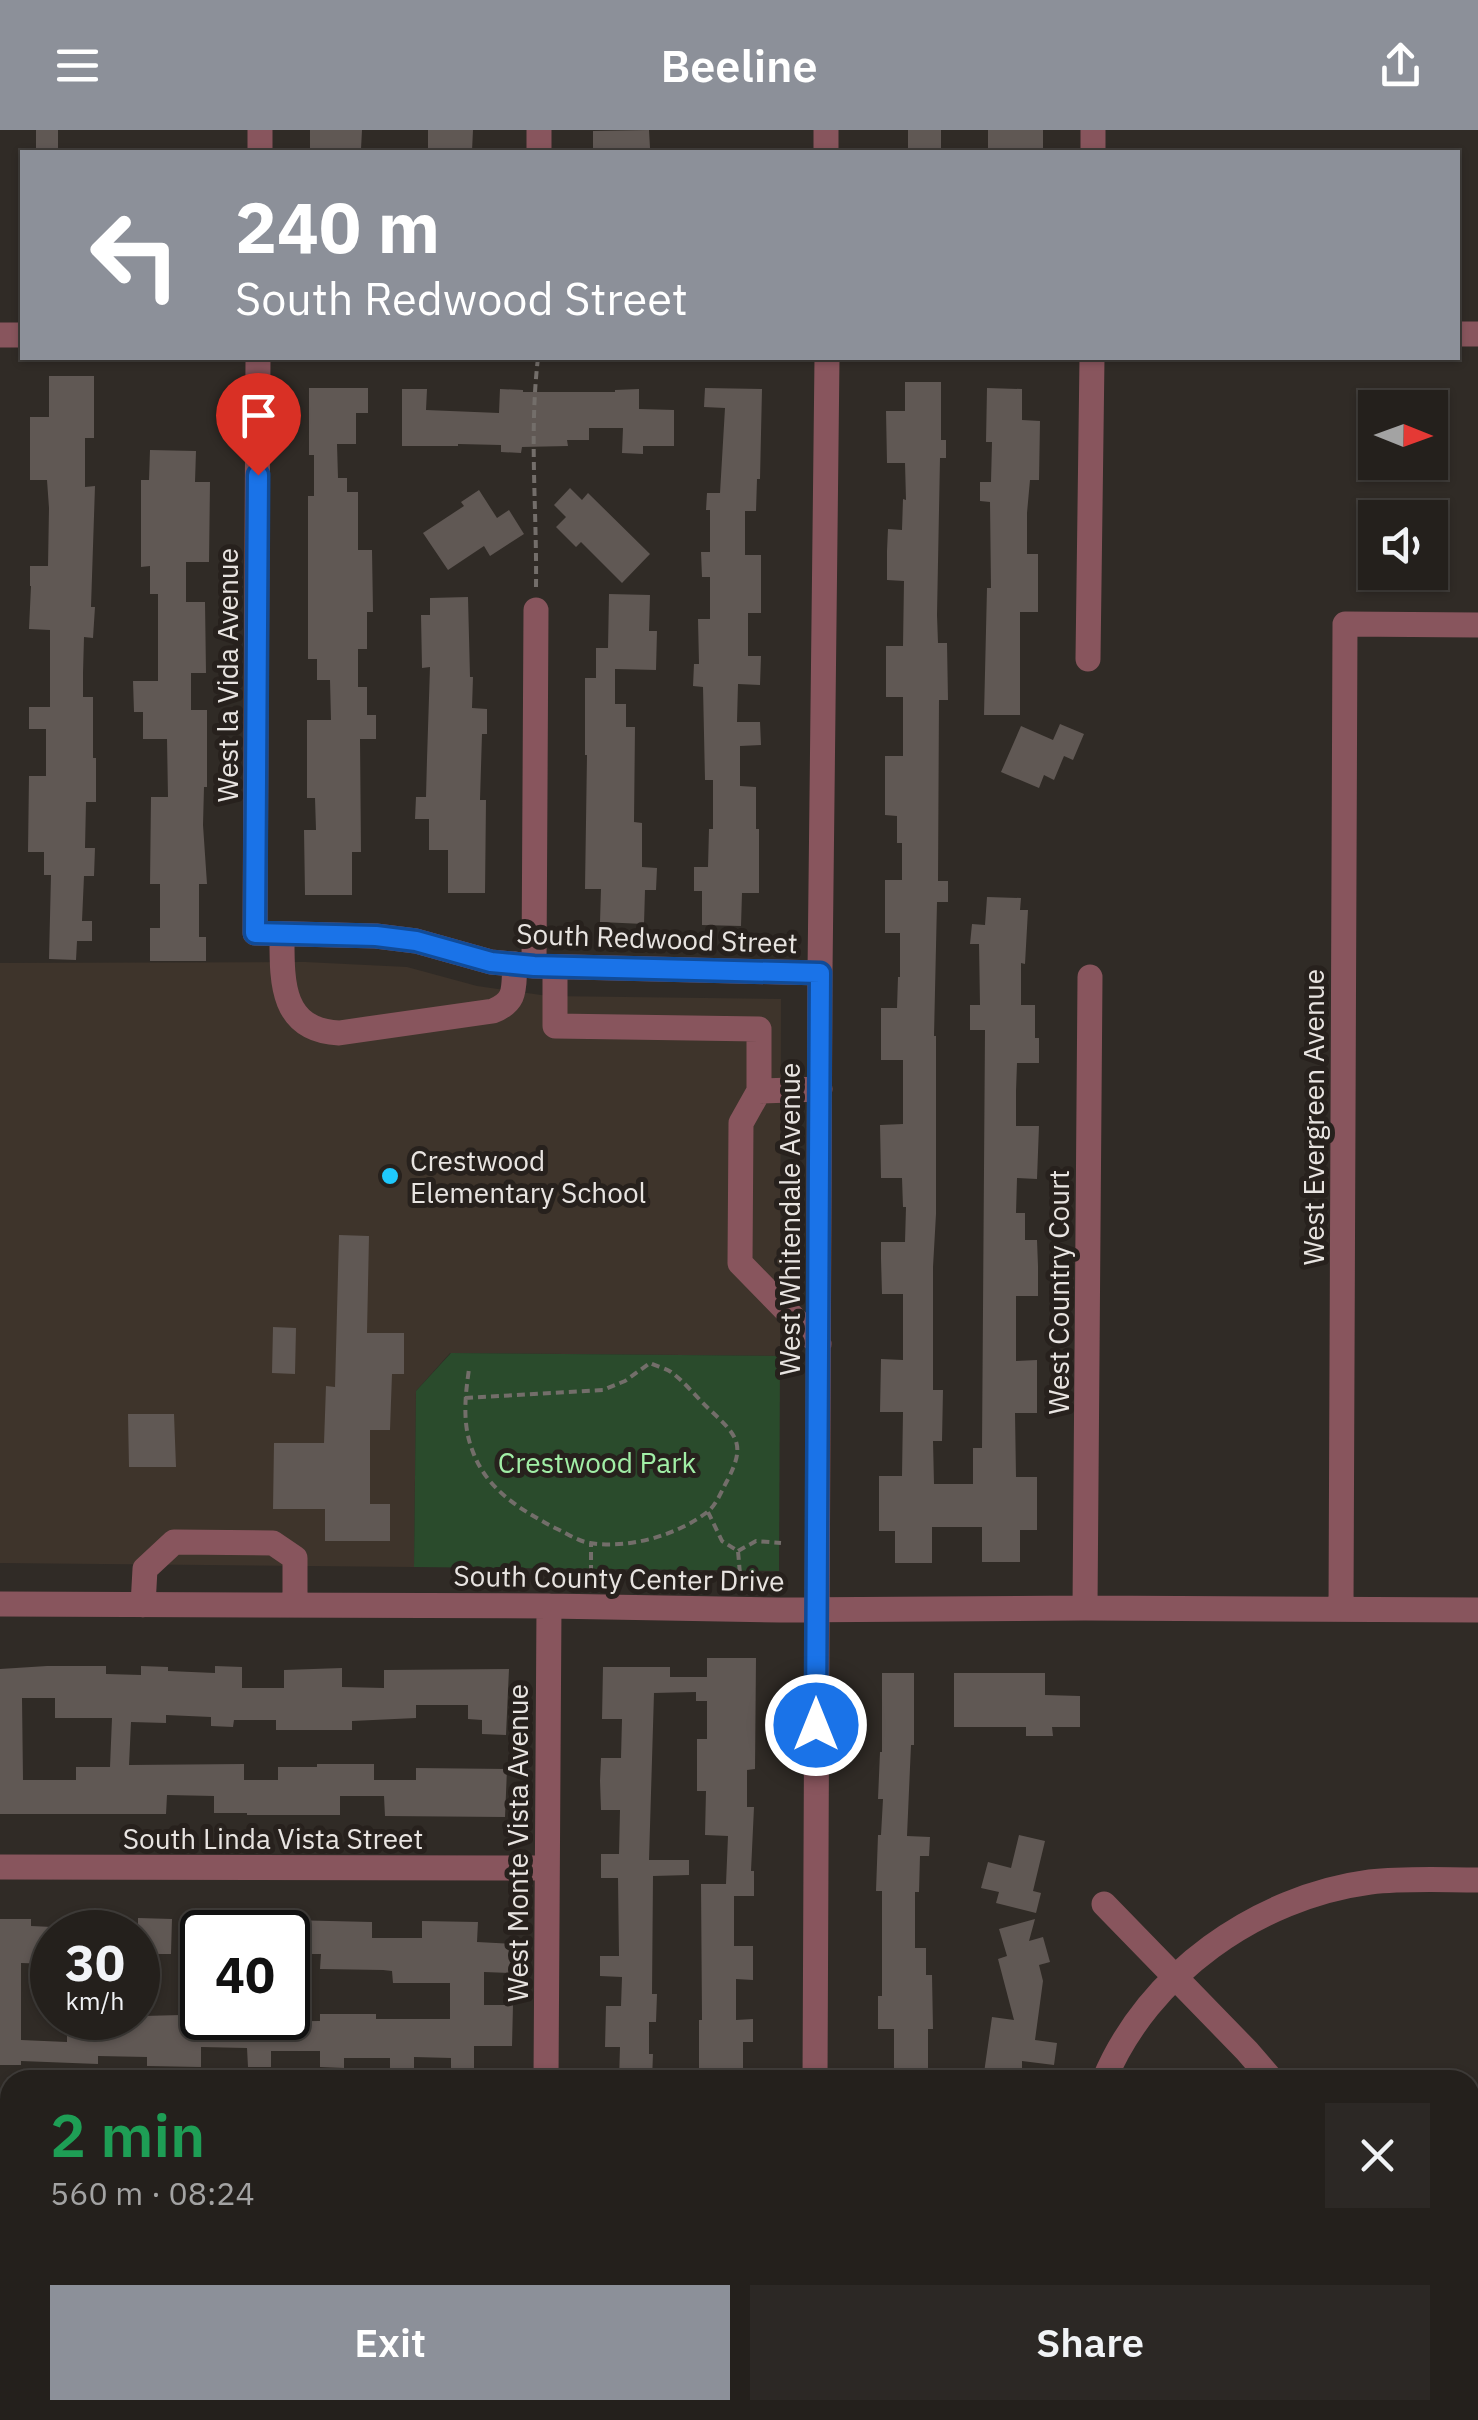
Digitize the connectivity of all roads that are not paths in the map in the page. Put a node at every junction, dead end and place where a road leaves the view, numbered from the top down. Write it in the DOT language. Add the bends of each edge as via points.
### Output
graph roads {
  1 [pos="258,360"];
  2 [pos="827,360"];
  3 [pos="1092,360"];
  4 [pos="536,610"];
  5 [pos="1478,625"];
  6 [pos="1088,659"];
  7 [pos="255,933"];
  8 [pos="282,934"];
  9 [pos="535,965"];
  10 [pos="820,973"];
  11 [pos="1090,977"];
  12 [pos="820,1089"];
  13 [pos="759,1091"];
  14 [pos="819,1344"];
  15 [pos="0,1604"];
  16 [pos="143,1605"];
  17 [pos="295,1605"];
  18 [pos="549,1606"];
  19 [pos="1085,1608"];
  20 [pos="817,1610"];
  21 [pos="1341,1610"];
  22 [pos="1478,1610"];
  23 [pos="0,1867"];
  24 [pos="546,1868"];
  25 [pos="1478,1880"];
  26 [pos="1104,1904"];
  27 [pos="1176,1976"];
  28 [pos="546,2070"];
  29 [pos="815,2070"];
  30 [pos="1108,2070"];
  31 [pos="1264,2070"];
  1 -- 7 [label="street, West la Vida Avenue"];
  2 -- 10 [label="street, West Whitendale Avenue"];
  3 -- 6 [label="street"];
  4 -- 9 [label="street"];
  5 -- 21 [label="street, West Evergreen Avenue" via="1345,624"];
  7 -- 8 [label="street, South Redwood Street"];
  8 -- 9 [label="street, South Redwood Street" via="376,936"];
  8 -- 9 [label="street" via="290,1008 322,1032 494,1011 506,1006"];
  9 -- 10 [label="street, South Redwood Street"];
  9 -- 13 [label="street" via="555,1026 759,1029"];
  10 -- 12 [label="street, West Whitendale Avenue"];
  11 -- 19 [label="street, West Country Court"];
  12 -- 13 [label="street"];
  12 -- 14 [label="street, West Whitendale Avenue"];
  13 -- 14 [label="street" via="742,1123 740,1263"];
  14 -- 20 [label="street, West Whitendale Avenue"];
  15 -- 16 [label="street, South County Center Drive"];
  16 -- 17 [label="street, South County Center Drive"];
  16 -- 17 [label="street" via="145,1569 174,1542 273,1543 294,1558"];
  17 -- 18 [label="street, South County Center Drive"];
  18 -- 20 [label="street, South County Center Drive"];
  18 -- 24 [label="street, West Monte Vista Avenue"];
  19 -- 20 [label="street, South County Center Drive"];
  19 -- 21 [label="street, South County Center Drive"];
  20 -- 29 [label="street, West Whitendale Avenue"];
  21 -- 22 [label="street, South County Center Drive"];
  23 -- 24 [label="street, South Linda Vista Street"];
  24 -- 28 [label="street, West Monte Vista Avenue"];
  25 -- 27 [label="street" via="1368,1882 1330,1891 1250,1921"];
  26 -- 27 [label="street"];
  27 -- 30 [label="street"];
  27 -- 31 [label="street"];
}
